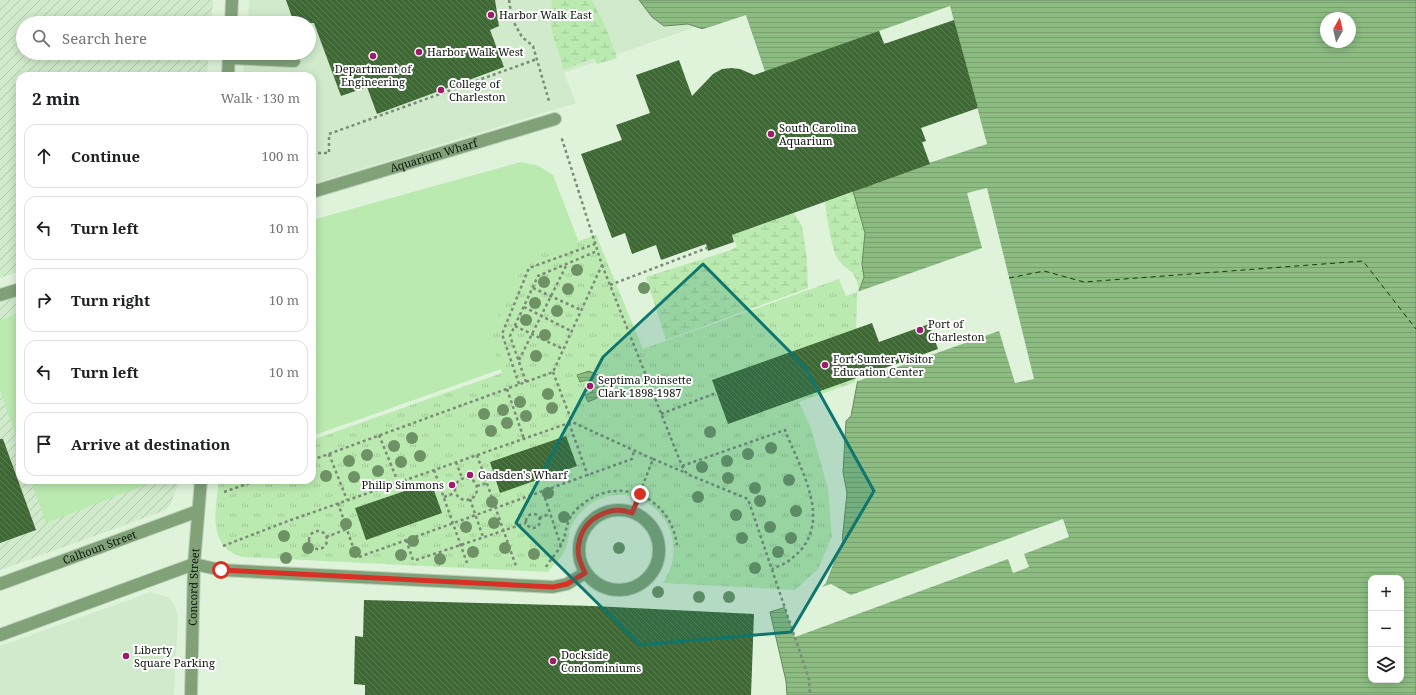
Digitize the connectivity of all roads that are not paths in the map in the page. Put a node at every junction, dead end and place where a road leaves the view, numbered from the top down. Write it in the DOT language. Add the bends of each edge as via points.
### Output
graph roads {
  1 [pos="232,0"];
  2 [pos="231,16"];
  3 [pos="229,60"];
  4 [pos="283,60"];
  5 [pos="294,61"];
  6 [pos="228,72"];
  7 [pos="555,119"];
  8 [pos="316,191"];
  9 [pos="16,290"];
  10 [pos="0,295"];
  11 [pos="201,484"];
  12 [pos="198,511"];
  13 [pos="194,564"];
  14 [pos="585,573"];
  15 [pos="0,584"];
  16 [pos="0,635"];
  17 [pos="191,695"];
  1 -- 2 [label="street"];
  3 -- 6 [label="street"];
  4 -- 5 [label="street"];
  7 -- 8 [label="street, Aquarium Wharf"];
  9 -- 10 [label="street"];
  11 -- 12 [label="street, Concord Street"];
  12 -- 13 [label="street, Concord Street"];
  12 -- 15 [label="street, Calhoun Street"];
  13 -- 14 [label="street" via="221,570 553,587 567,584"];
  13 -- 16 [label="street"];
  13 -- 17 [label="street, Concord Street"];
  14 -- 14 [label="street" via="596,584 611,590 627,590 642,584 653,573 659,558 658,542 652,528 641,517 626,511 610,511 596,517 585,528 579,543 579,559"];
}
